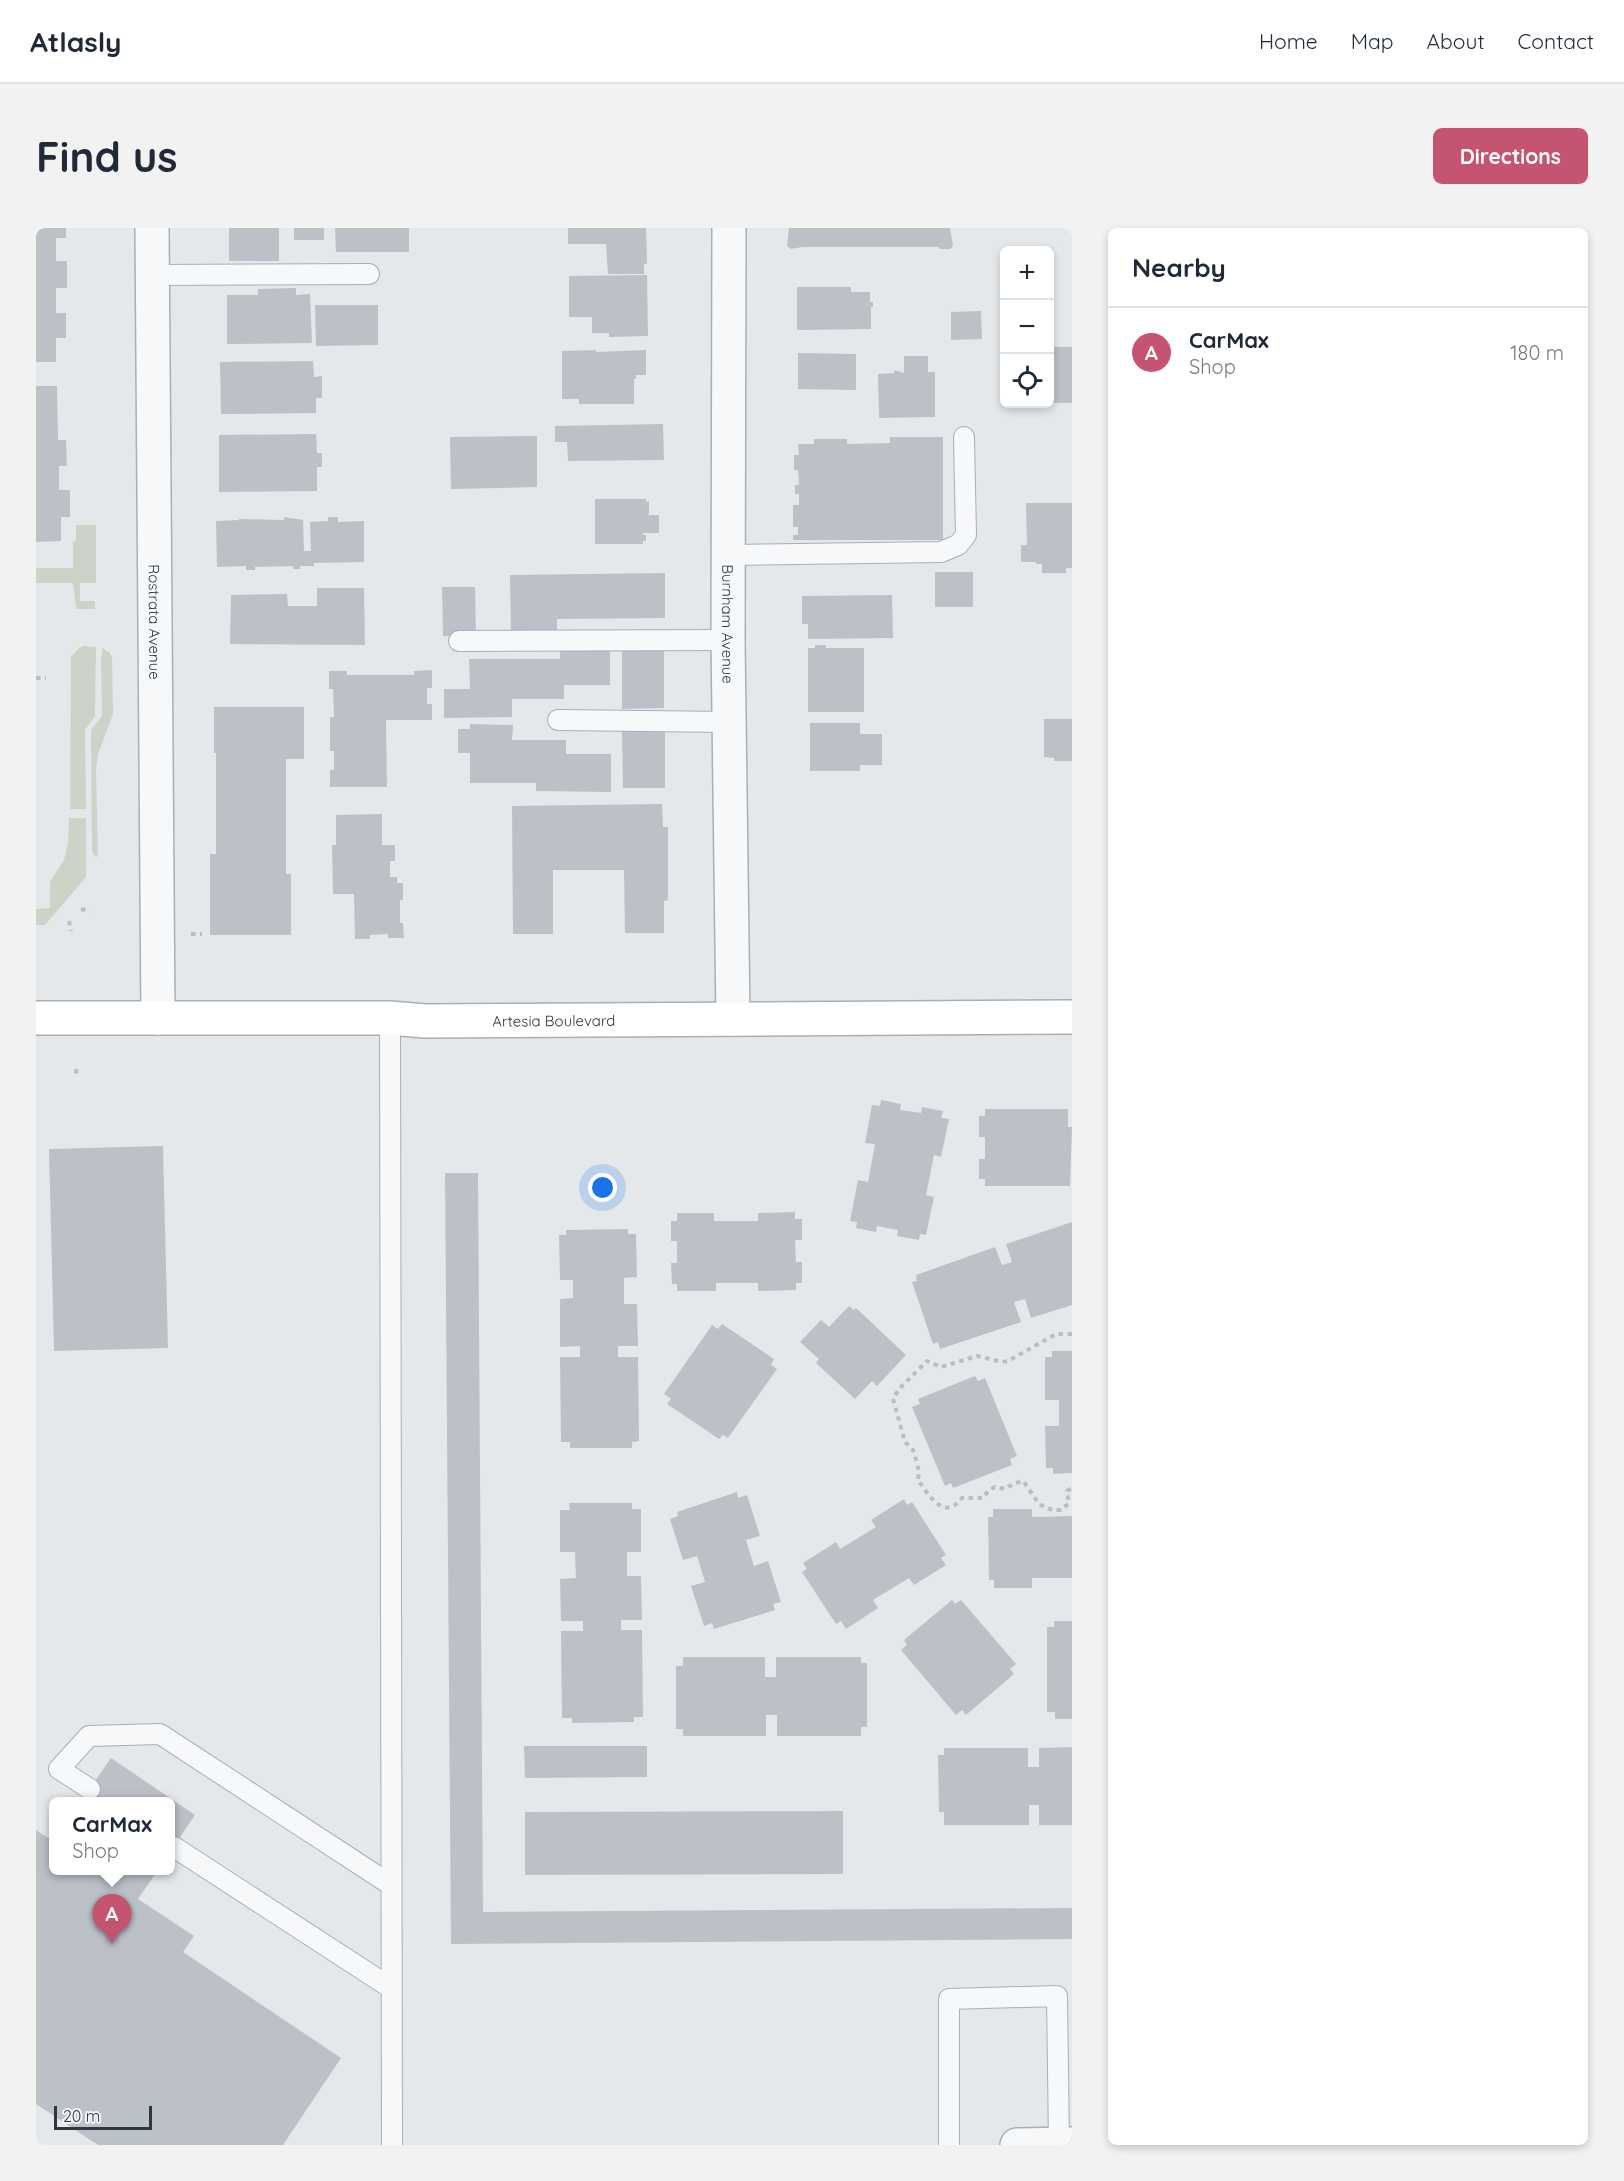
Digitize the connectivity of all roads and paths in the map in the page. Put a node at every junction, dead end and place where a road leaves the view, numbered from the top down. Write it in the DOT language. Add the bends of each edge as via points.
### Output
graph roads {
  1 [pos="152,228"];
  2 [pos="729,228"];
  3 [pos="369,274"];
  4 [pos="153,275"];
  5 [pos="964,437"];
  6 [pos="728,555"];
  7 [pos="728,640"];
  8 [pos="459,641"];
  9 [pos="36,678"];
  10 [pos="46,678"];
  11 [pos="558,720"];
  12 [pos="729,722"];
  13 [pos="81,909"];
  14 [pos="90,911"];
  15 [pos="69,921"];
  16 [pos="71,931"];
  17 [pos="190,934"];
  18 [pos="202,934"];
  19 [pos="1072,1017"];
  20 [pos="36,1018"];
  21 [pos="158,1018"];
  22 [pos="390,1018"];
  23 [pos="734,1019"];
  24 [pos="76,1069"];
  25 [pos="77,1078"];
  26 [pos="1072,1334"];
  27 [pos="1072,1488"];
  28 [pos="90,1790"];
  29 [pos="175,1848"];
  30 [pos="391,1885"];
  31 [pos="391,1988"];
  32 [pos="1059,2144"];
  33 [pos="1072,2144"];
  34 [pos="392,2145"];
  35 [pos="949,2145"];
  36 [pos="1017,2145"];
  1 -- 4 [label="street, Rostrata Avenue"];
  2 -- 6 [label="street, Burnham Avenue"];
  3 -- 4 [label="lane"];
  4 -- 21 [label="street, Rostrata Avenue"];
  5 -- 6 [label="lane" via="966,535 958,545 941,552"];
  6 -- 7 [label="street, Burnham Avenue"];
  7 -- 8 [label="lane"];
  7 -- 12 [label="street, Burnham Avenue"];
  9 -- 10 [label="path"];
  11 -- 12 [label="lane"];
  12 -- 23 [label="street, Burnham Avenue"];
  13 -- 14 [label="path"];
  15 -- 16 [label="path"];
  17 -- 18 [label="path"];
  19 -- 23 [label="main road, Artesia Boulevard"];
  20 -- 21 [label="main road, Artesia Boulevard"];
  21 -- 22 [label="main road, Artesia Boulevard"];
  22 -- 23 [label="main road, Artesia Boulevard"];
  22 -- 30 [label="lane"];
  24 -- 25 [label="path"];
  26 -- 27 [label="path" via="1056,1334 1002,1362 977,1356 941,1367 927,1360 893,1399 905,1442 913,1450 918,1480 937,1505 948,1508 962,1498 983,1498 995,1487 1005,1489 1023,1481 1044,1508 1061,1510 1068,1503 1067,1491"];
  28 -- 30 [label="lane" via="59,1769 89,1736 160,1734"];
  29 -- 31 [label="lane"];
  30 -- 31 [label="lane"];
  31 -- 34 [label="lane"];
  32 -- 33 [label="street"];
  32 -- 35 [label="lane" via="1057,1996 949,1998"];
  32 -- 36 [label="street"];
}
